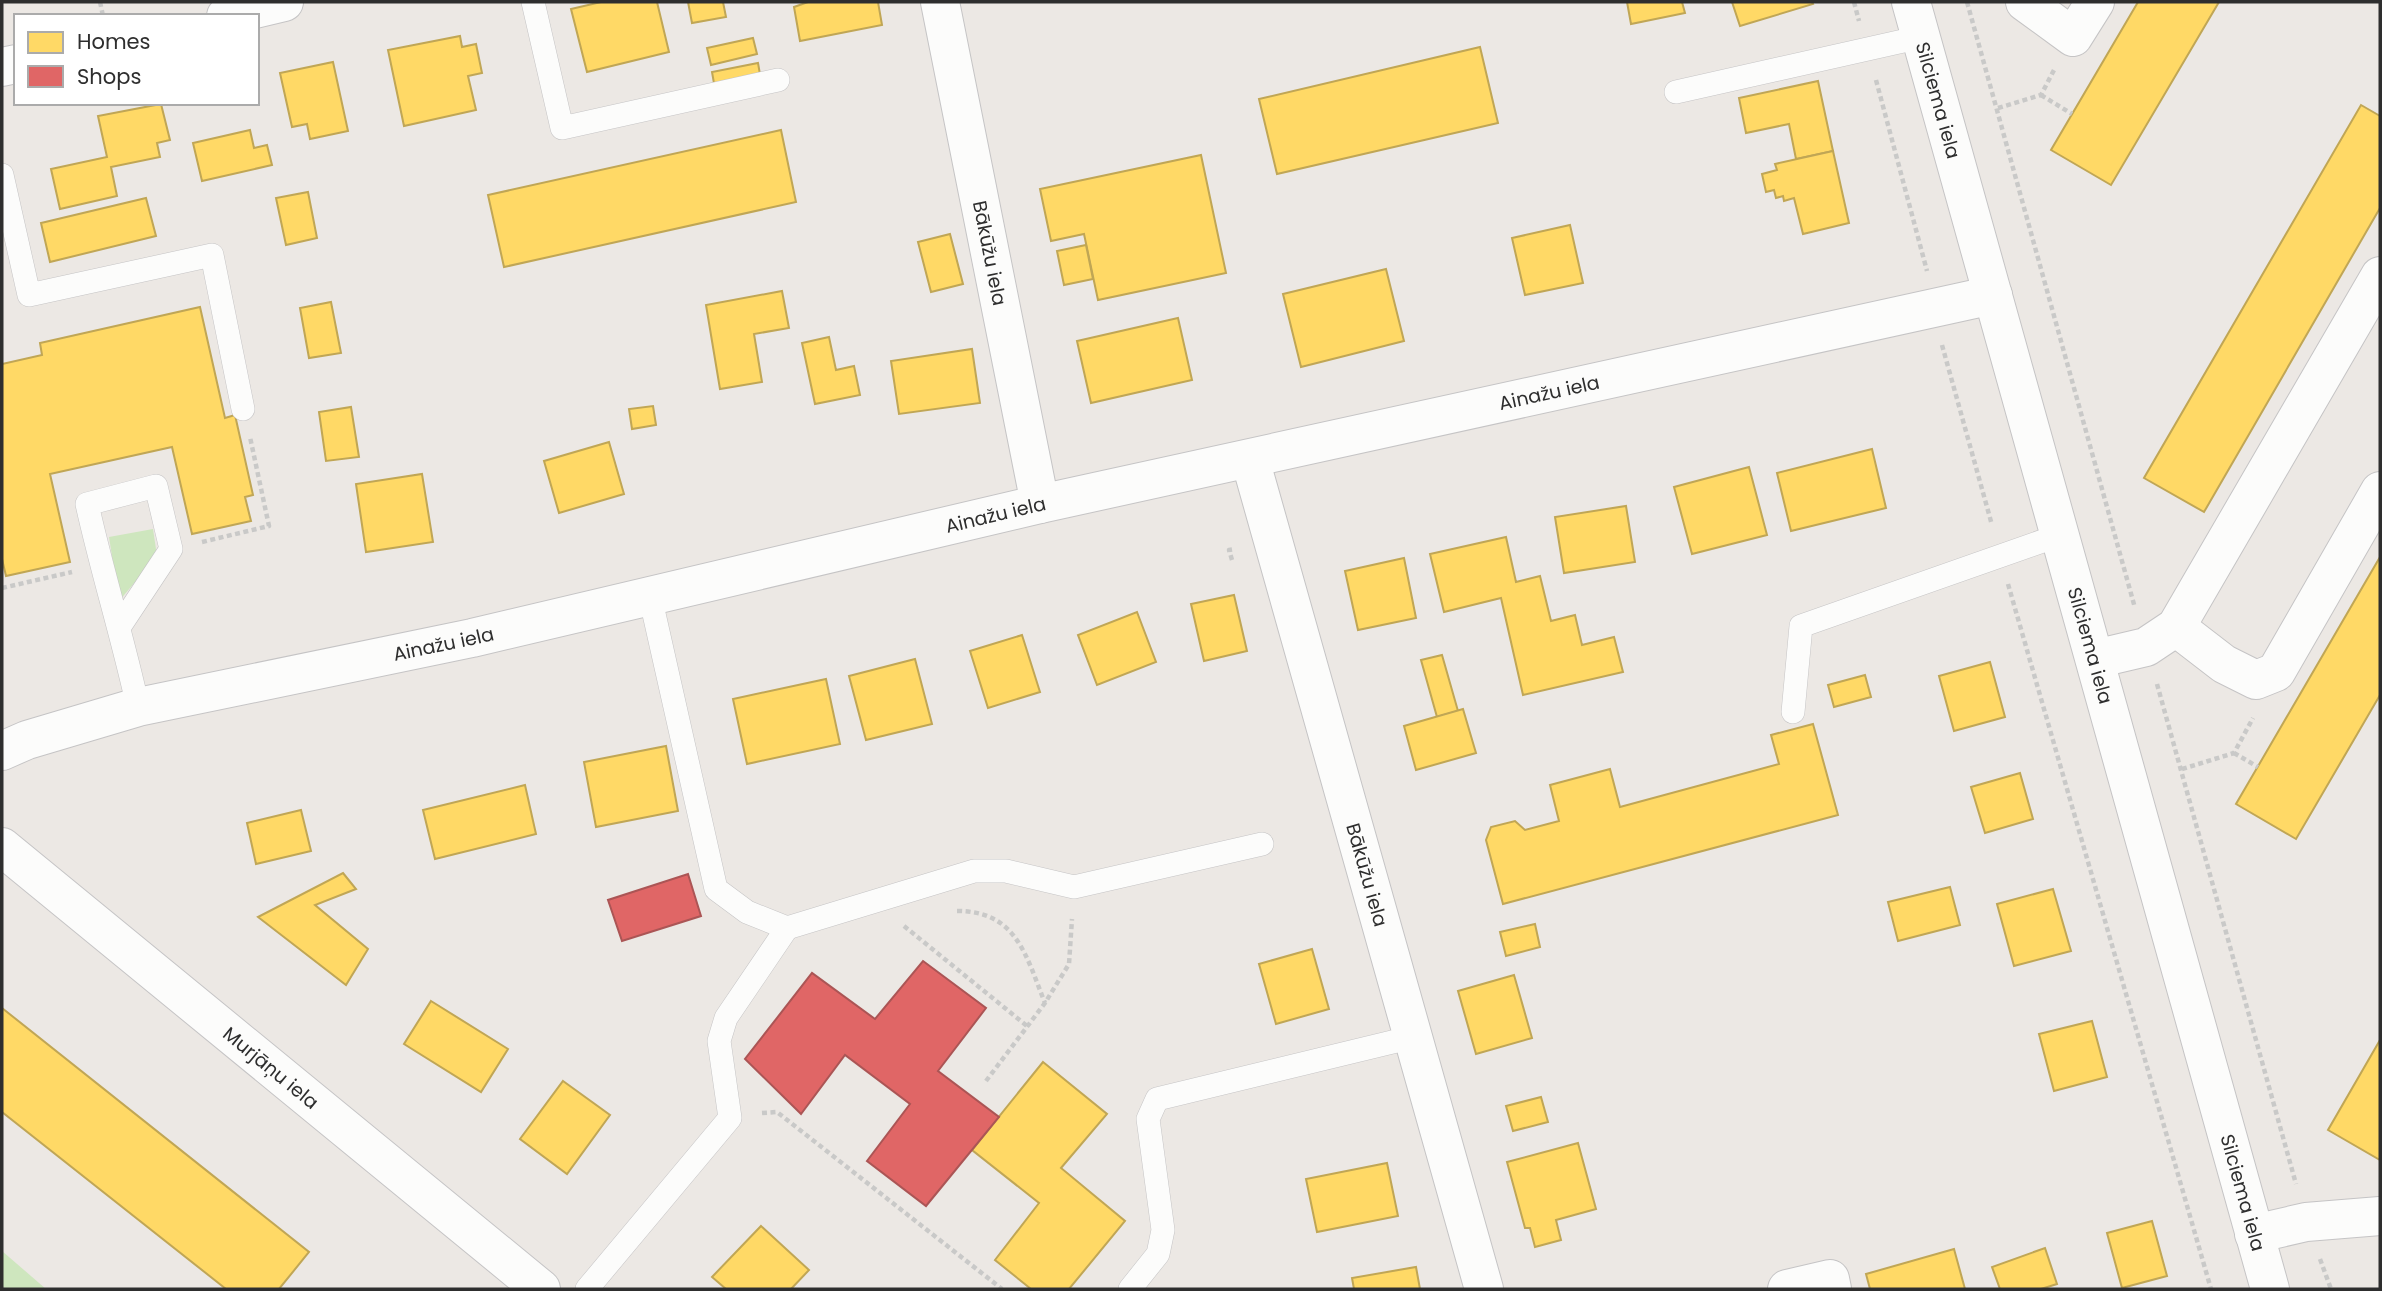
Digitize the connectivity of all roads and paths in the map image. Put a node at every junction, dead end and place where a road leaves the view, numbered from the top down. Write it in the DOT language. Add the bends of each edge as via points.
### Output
graph roads {
  1 [pos="284,2"];
  2 [pos="533,2"];
  3 [pos="940,2"];
  4 [pos="1854,2"];
  5 [pos="2025,2"];
  6 [pos="2095,2"];
  7 [pos="234,14"];
  8 [pos="1916,20"];
  9 [pos="2073,37"];
  10 [pos="1867,49"];
  11 [pos="778,80"];
  12 [pos="1676,92"];
  13 [pos="2041,95"];
  14 [pos="1998,108"];
  15 [pos="2072,114"];
  16 [pos="2,175"];
  17 [pos="2380,276"];
  18 [pos="1993,295"];
  19 [pos="1936,308"];
  20 [pos="243,409"];
  21 [pos="1250,459"];
  22 [pos="2380,491"];
  23 [pos="1040,503"];
  24 [pos="2060,535"];
  25 [pos="171,549"];
  26 [pos="2001,557"];
  27 [pos="100,565"];
  28 [pos="2,588"];
  29 [pos="650,596"];
  30 [pos="120,625"];
  31 [pos="2176,627"];
  32 [pos="2095,659"];
  33 [pos="2256,680"];
  34 [pos="138,707"];
  35 [pos="1793,712"];
  36 [pos="2,751"];
  37 [pos="2234,753"];
  38 [pos="2258,767"];
  39 [pos="2182,769"];
  40 [pos="1262,844"];
  41 [pos="2,847"];
  42 [pos="1074,887"];
  43 [pos="953,911"];
  44 [pos="911,920"];
  45 [pos="787,928"];
  46 [pos="1045,1003"];
  47 [pos="1027,1027"];
  48 [pos="1413,1037"];
  49 [pos="986,1081"];
  50 [pos="730,1118"];
  51 [pos="2380,1216"];
  52 [pos="2254,1234"];
  53 [pos="541,1289"];
  54 [pos="587,1289"];
  55 [pos="1002,1289"];
  56 [pos="1130,1289"];
  57 [pos="1484,1289"];
  58 [pos="1787,1289"];
  59 [pos="1832,1289"];
  60 [pos="2211,1289"];
  61 [pos="2270,1289"];
  1 -- 7 [label="street"];
  2 -- 11 [label="lane" via="562,128"];
  3 -- 23 [label="street, Bākūžu iela"];
  4 -- 10 [label="path"];
  5 -- 9 [label="street"];
  6 -- 9 [label="street"];
  8 -- 10 [label="lane"];
  8 -- 18 [label="street, Silciema iela"];
  9 -- 13 [label="path"];
  10 -- 12 [label="lane"];
  10 -- 19 [label="path"];
  13 -- 14 [label="path"];
  13 -- 15 [label="path"];
  16 -- 20 [label="lane" via="29,295 212,255"];
  17 -- 31 [label="street"];
  18 -- 19 [label="street, Ainažu iela"];
  18 -- 24 [label="street, Silciema iela"];
  19 -- 21 [label="street, Ainažu iela"];
  19 -- 26 [label="path"];
  20 -- 25 [label="path" via="269,526"];
  21 -- 23 [label="street, Ainažu iela"];
  21 -- 48 [label="street, Bākūžu iela"];
  22 -- 33 [label="street" via="2276,672"];
  23 -- 29 [label="street, Ainažu iela"];
  24 -- 26 [label="lane"];
  24 -- 32 [label="street, Silciema iela"];
  25 -- 27 [label="lane" via="156,486 87,503"];
  25 -- 30 [label="lane"];
  26 -- 35 [label="lane" via="1801,626"];
  26 -- 60 [label="path"];
  27 -- 28 [label="path"];
  27 -- 30 [label="lane"];
  29 -- 34 [label="street, Ainažu iela"];
  29 -- 45 [label="lane" via="716,889 747,912"];
  30 -- 34 [label="lane"];
  31 -- 32 [label="street" via="2146,647"];
  31 -- 33 [label="street" via="2224,664"];
  32 -- 52 [label="street, Silciema iela"];
  33 -- 37 [label="path" via="2260,705"];
  34 -- 36 [label="street, Ainažu iela"];
  37 -- 38 [label="path"];
  37 -- 39 [label="path"];
  40 -- 42 [label="lane"];
  41 -- 53 [label="street, Murjāņu iela"];
  42 -- 45 [label="lane" via="1006,872 974,872"];
  42 -- 46 [label="path" via="1069,964"];
  43 -- 46 [label="path" via="977,911 1014,933"];
  44 -- 47 [label="path" via="900,924"];
  45 -- 50 [label="lane" via="726,1018 719,1041"];
  46 -- 47 [label="path"];
  47 -- 49 [label="path"];
  48 -- 56 [label="lane" via="1157,1099 1148,1119 1163,1230 1158,1254"];
  48 -- 57 [label="street, Bākūžu iela"];
  50 -- 54 [label="lane"];
  50 -- 55 [label="path" via="777,1112"];
  51 -- 52 [label="street" via="2306,1222"];
  52 -- 61 [label="street, Silciema iela"];
  58 -- 59 [label="street" via="1830,1279"];
}
